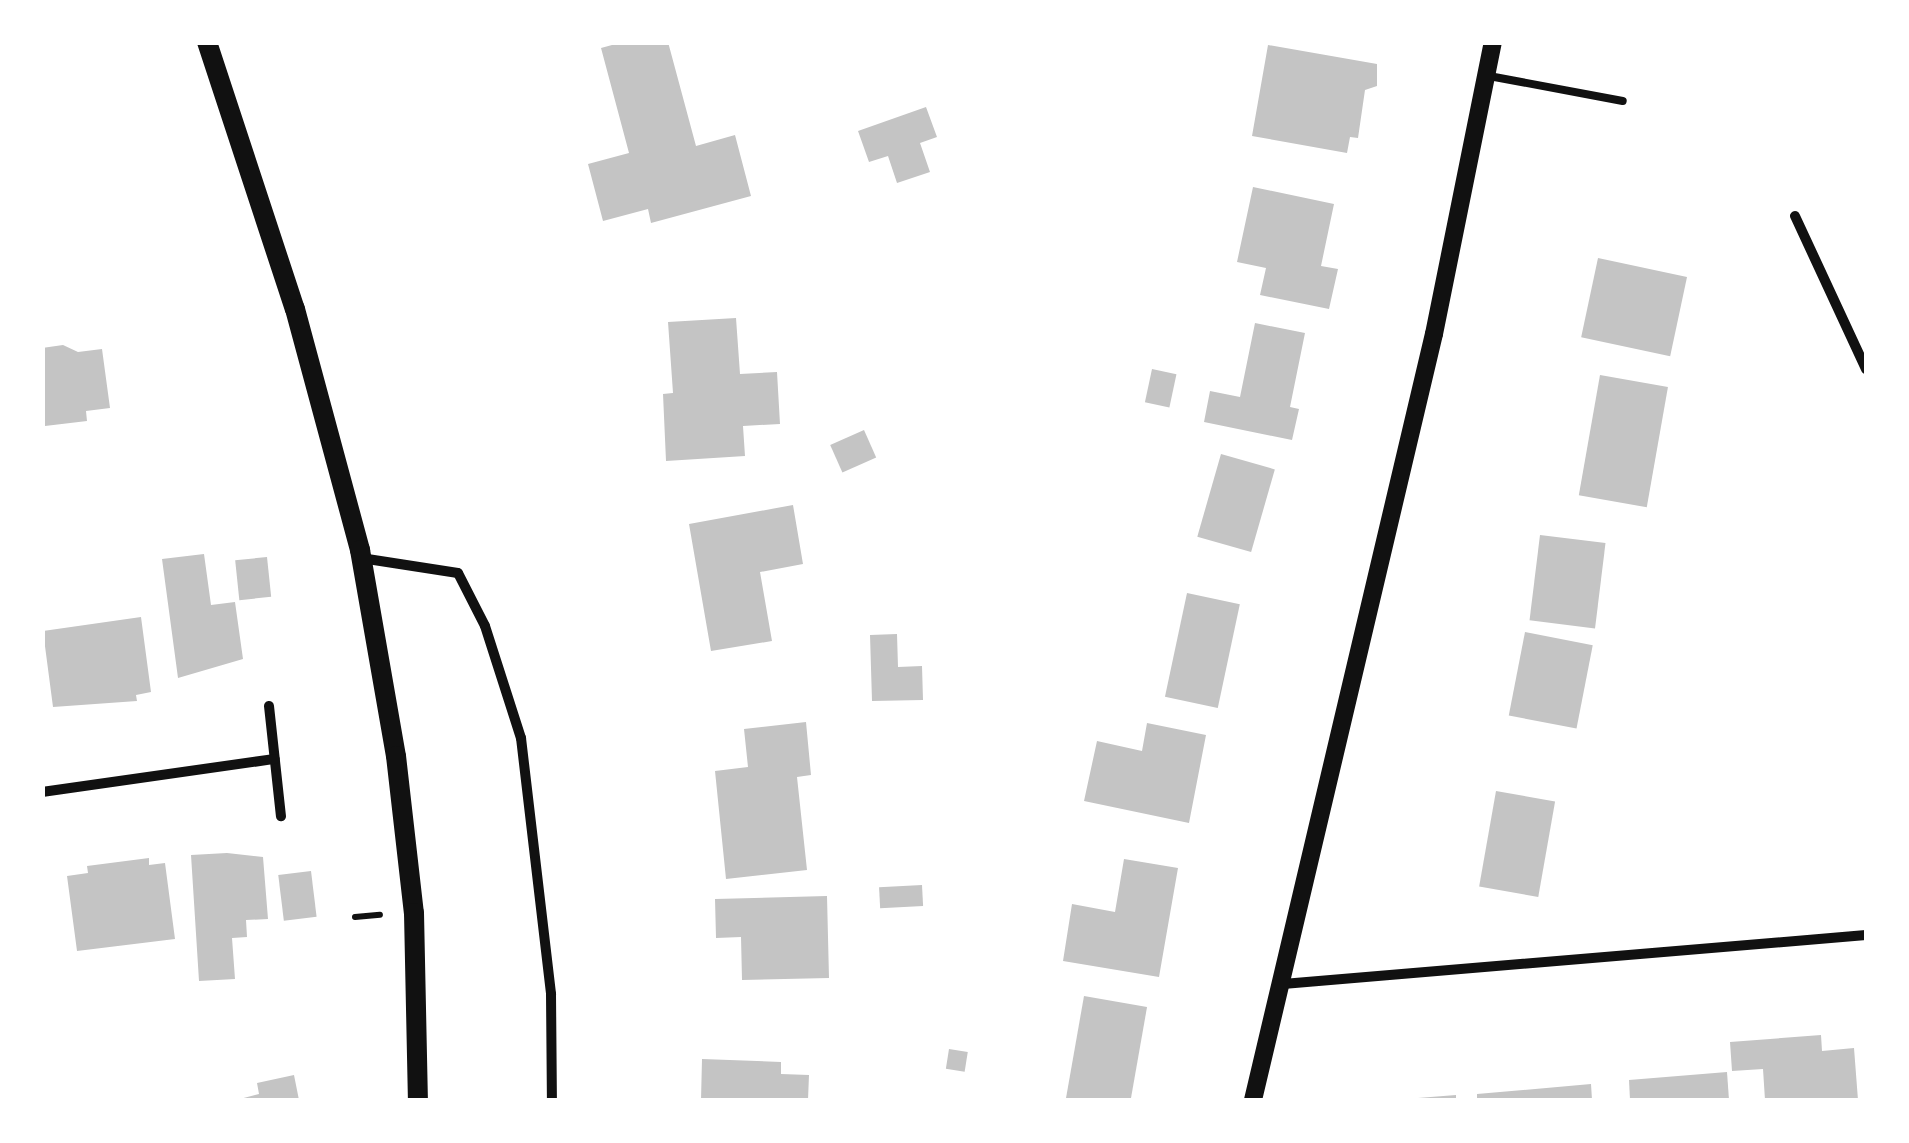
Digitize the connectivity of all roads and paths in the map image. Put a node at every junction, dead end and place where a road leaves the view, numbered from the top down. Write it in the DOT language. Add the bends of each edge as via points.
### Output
graph roads {
  1 [pos="207,42"];
  2 [pos="1493,42"];
  3 [pos="1487,75"];
  4 [pos="1622,100"];
  5 [pos="1795,216"];
  6 [pos="1866,369"];
  7 [pos="361,558"];
  8 [pos="269,706"];
  9 [pos="274,759"];
  10 [pos="42,792"];
  11 [pos="281,816"];
  12 [pos="380,915"];
  13 [pos="355,917"];
  14 [pos="1866,935"];
  15 [pos="1283,984"];
  16 [pos="418,1100"];
  17 [pos="552,1100"];
  18 [pos="1253,1100"];
  1 -- 7 [label="main road" via="295,309"];
  2 -- 3 [label="street"];
  3 -- 4 [label="lane"];
  3 -- 15 [label="street"];
  5 -- 6 [label="street"];
  7 -- 16 [label="main road" via="396,756 414,912"];
  7 -- 17 [label="street" via="458,573 485,626 521,738 551,994"];
  8 -- 9 [label="street"];
  9 -- 10 [label="street"];
  9 -- 11 [label="street"];
  12 -- 13 [label="path"];
  14 -- 15 [label="street"];
  15 -- 18 [label="street"];
}
